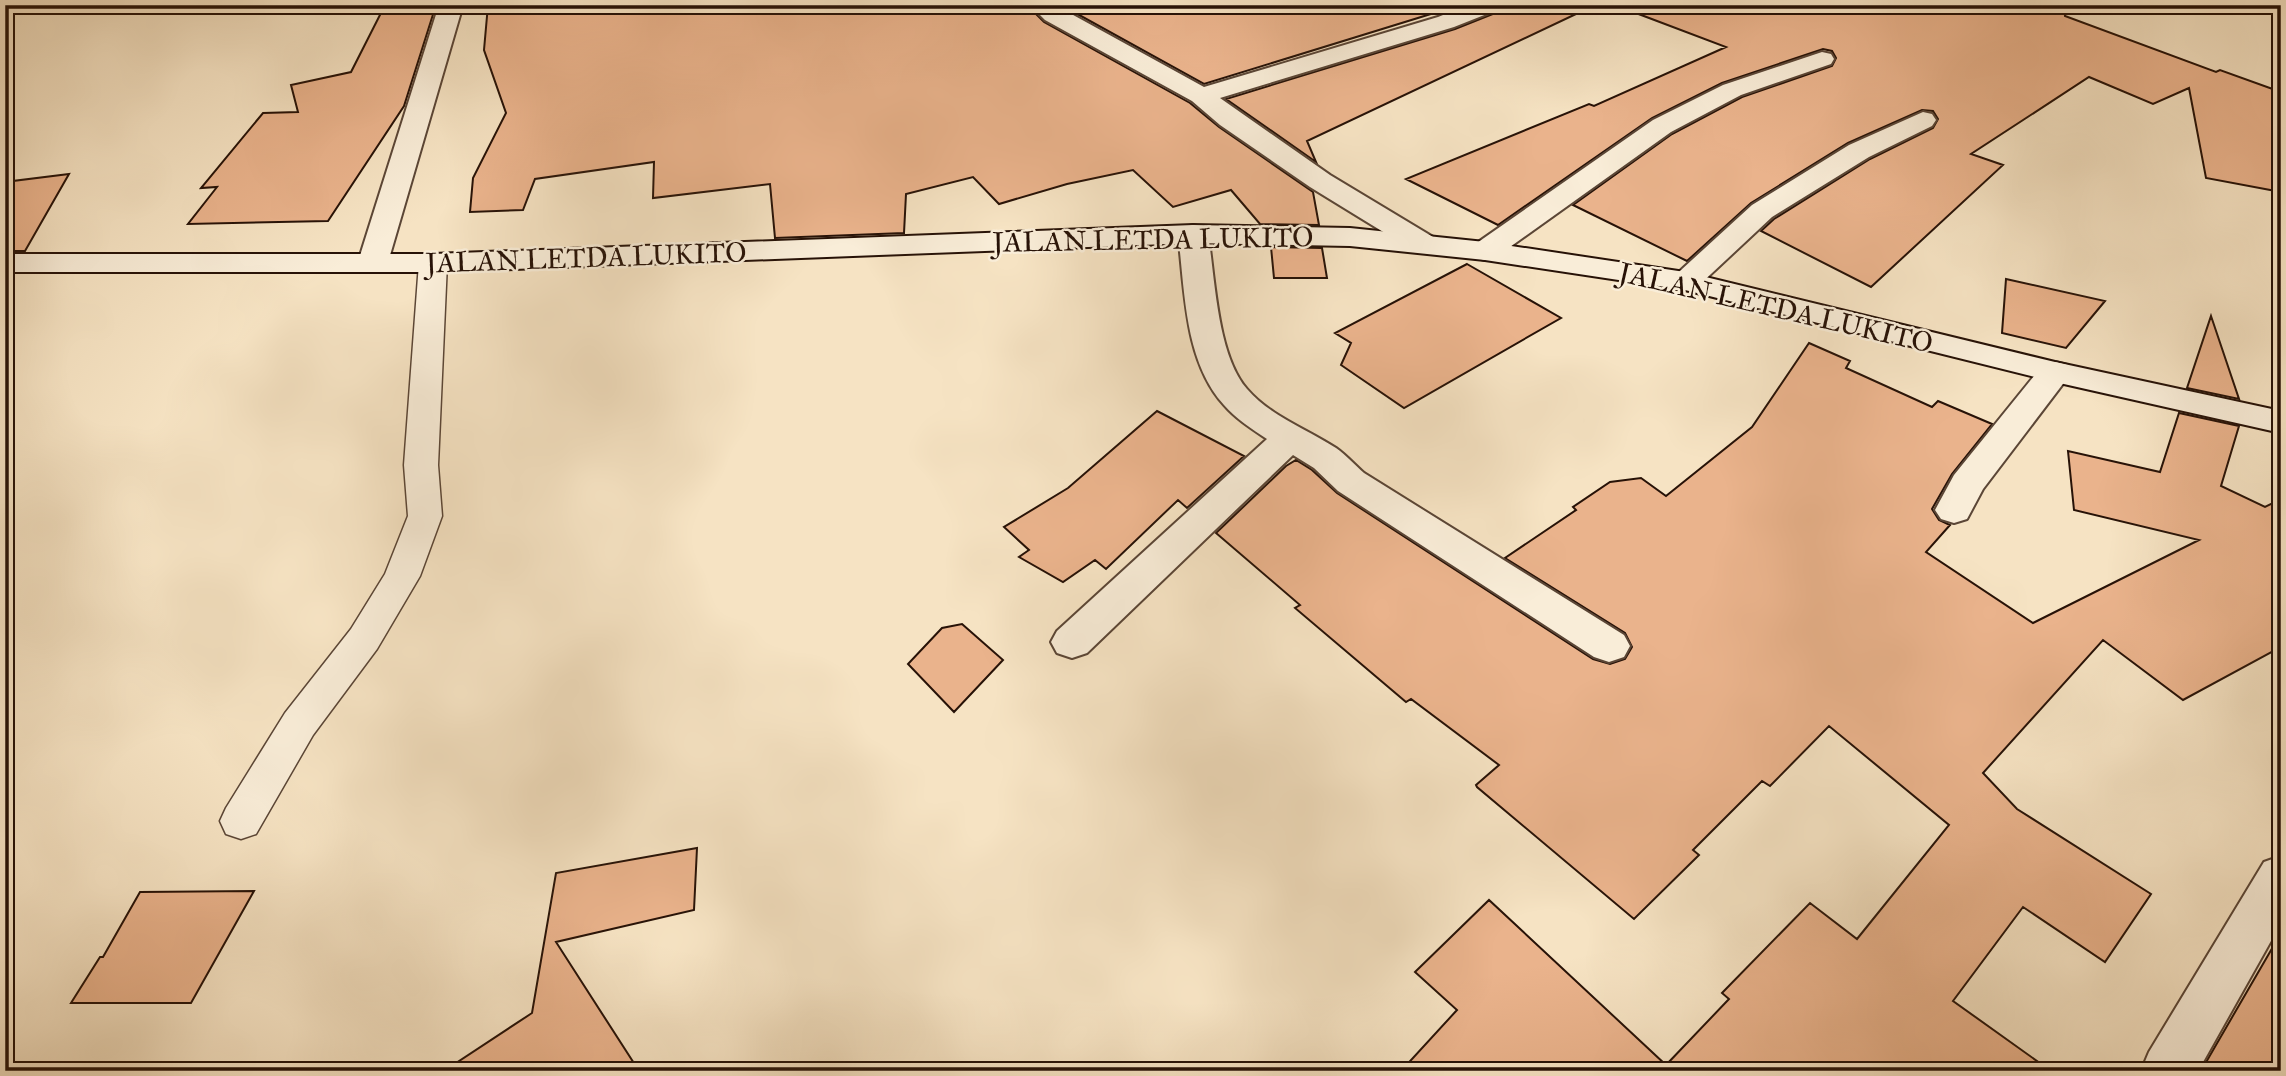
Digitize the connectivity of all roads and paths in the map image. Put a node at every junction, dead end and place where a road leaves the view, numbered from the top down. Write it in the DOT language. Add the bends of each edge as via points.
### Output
graph roads {
  1 [pos="452,5"];
  2 [pos="1041,5"];
  3 [pos="1489,5"];
  4 [pos="1822,59"];
  5 [pos="1201,96"];
  6 [pos="1923,120"];
  7 [pos="1194,233"];
  8 [pos="1422,243"];
  9 [pos="1485,251"];
  10 [pos="373,262"];
  11 [pos="5,263"];
  12 [pos="433,263"];
  13 [pos="1685,281"];
  14 [pos="2055,372"];
  15 [pos="2281,422"];
  16 [pos="1290,437"];
  17 [pos="1954,510"];
  18 [pos="1072,642"];
  19 [pos="1609,646"];
  20 [pos="241,821"];
  21 [pos="2281,877"];
  22 [pos="2168,1071"];
  1 -- 10 [label="street"];
  2 -- 5 [label="street"];
  3 -- 5 [label="street"];
  4 -- 9 [label="street" via="1732,90 1662,126"];
  5 -- 8 [label="street" via="1320,181"];
  6 -- 13 [label="street" via="1859,151 1762,211"];
  7 -- 8 [label="street, JALAN LETDA LUKITO"];
  7 -- 12 [label="street, JALAN LETDA LUKITO"];
  7 -- 16 [label="street" via="1210,348 1223,382 1245,407"];
  8 -- 9 [label="street, JALAN LETDA LUKITO"];
  9 -- 13 [label="street, JALAN LETDA LUKITO"];
  10 -- 11 [label="street, JALAN LETDA LUKITO"];
  10 -- 12 [label="street, JALAN LETDA LUKITO"];
  12 -- 20 [label="lane" via="421,465 425,516 396,587 364,639 299,724"];
  13 -- 14 [label="street, JALAN LETDA LUKITO"];
  14 -- 15 [label="street, JALAN LETDA LUKITO"];
  14 -- 17 [label="street" via="1967,484"];
  16 -- 18 [label="street"];
  16 -- 19 [label="street" via="1402,516"];
  21 -- 22 [label="street"];
}
